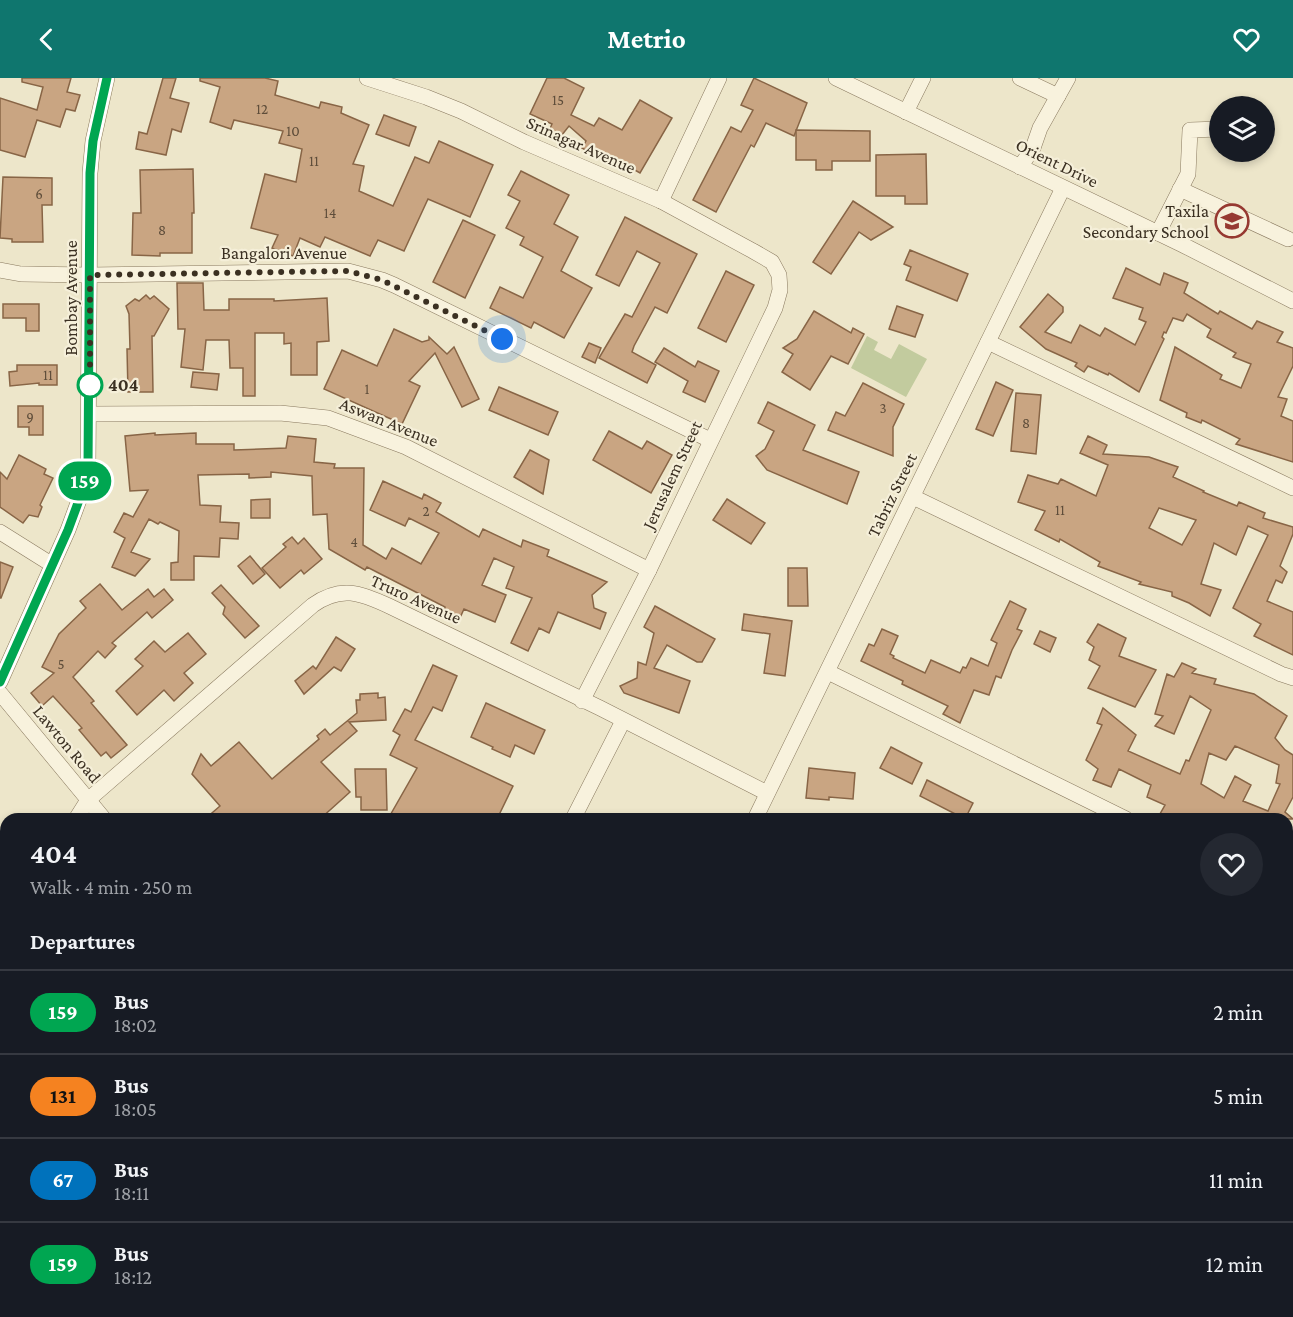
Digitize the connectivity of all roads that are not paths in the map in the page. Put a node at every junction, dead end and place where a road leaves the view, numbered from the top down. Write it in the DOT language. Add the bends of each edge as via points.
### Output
graph roads {
  1 [pos="107,78"];
  2 [pos="368,78"];
  3 [pos="719,78"];
  4 [pos="836,78"];
  5 [pos="923,78"];
  6 [pos="1020,78"];
  7 [pos="1068,78"];
  8 [pos="1058,96"];
  9 [pos="906,112"];
  10 [pos="1209,129"];
  11 [pos="1020,167"];
  12 [pos="1064,188"];
  13 [pos="1180,189"];
  14 [pos="661,201"];
  15 [pos="1158,233"];
  16 [pos="1288,239"];
  17 [pos="772,262"];
  18 [pos="0,270"];
  19 [pos="90,275"];
  20 [pos="1293,301"];
  21 [pos="988,342"];
  22 [pos="90,414"];
  23 [pos="710,440"];
  24 [pos="1293,488"];
  25 [pos="913,497"];
  26 [pos="0,532"];
  27 [pos="51,564"];
  28 [pos="649,570"];
  29 [pos="828,672"];
  30 [pos="1293,678"];
  31 [pos="0,682"];
  32 [pos="0,693"];
  33 [pos="582,700"];
  34 [pos="623,721"];
  35 [pos="767,793"];
  36 [pos="88,800"];
  37 [pos="80,813"];
  38 [pos="99,813"];
  39 [pos="576,813"];
  40 [pos="758,813"];
  41 [pos="1113,813"];
  1 -- 19 [label="street, Bombay Avenue" via="90,173"];
  2 -- 14 [label="street, Srinagar Avenue" via="461,111"];
  3 -- 14 [label="street"];
  4 -- 9 [label="street, Orient Drive"];
  5 -- 9 [label="street"];
  6 -- 8 [label="street"];
  7 -- 8 [label="street"];
  8 -- 11 [label="street"];
  9 -- 11 [label="street, Orient Drive"];
  10 -- 13 [label="street" via="1190,130 1188,174"];
  11 -- 12 [label="street, Orient Drive"];
  12 -- 15 [label="street, Orient Drive"];
  12 -- 21 [label="street, Tabriz Street"];
  13 -- 15 [label="street"];
  13 -- 16 [label="street"];
  14 -- 17 [label="street, Srinagar Avenue"];
  15 -- 20 [label="street, Orient Drive"];
  17 -- 23 [label="street, Jerusalem Street" via="780,280 775,308"];
  18 -- 19 [label="street, Bangalori Avenue"];
  19 -- 22 [label="street, Bombay Avenue"];
  19 -- 23 [label="street, Bangalori Avenue" via="323,271 363,274 394,285"];
  21 -- 24 [label="street"];
  21 -- 25 [label="street, Tabriz Street"];
  22 -- 27 [label="street, Bombay Avenue" via="88,468 82,492"];
  22 -- 28 [label="street, Aswan Avenue" via="280,414 328,418 406,447"];
  23 -- 28 [label="street, Jerusalem Street"];
  25 -- 29 [label="street, Tabriz Street"];
  25 -- 30 [label="street"];
  26 -- 27 [label="street"];
  27 -- 31 [label="street, Bombay Avenue"];
  28 -- 33 [label="street, Jerusalem Street"];
  29 -- 35 [label="street, Tabriz Street"];
  29 -- 41 [label="street"];
  32 -- 36 [label="street, Lawton Road"];
  33 -- 34 [label="street, Truro Avenue"];
  33 -- 36 [label="street, Truro Avenue" via="360,593 327,595"];
  34 -- 35 [label="street, Truro Avenue"];
  34 -- 39 [label="street"];
  35 -- 40 [label="street, Tabriz Street"];
  36 -- 37 [label="street, Truro Avenue"];
  36 -- 38 [label="street, Lawton Road"];
}
